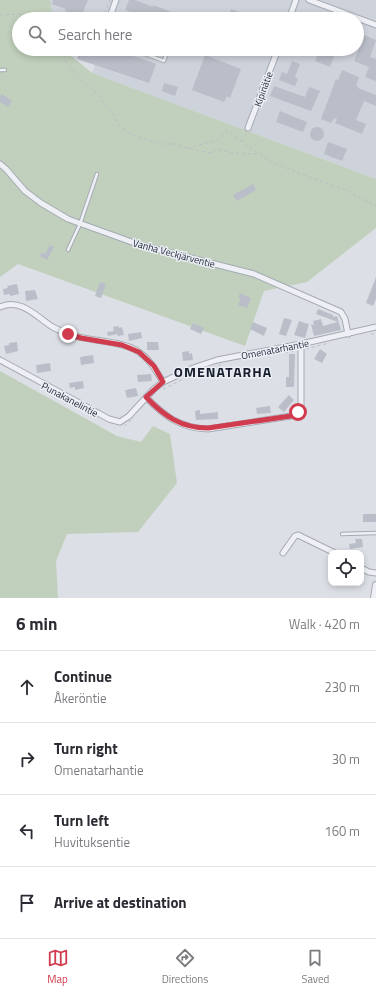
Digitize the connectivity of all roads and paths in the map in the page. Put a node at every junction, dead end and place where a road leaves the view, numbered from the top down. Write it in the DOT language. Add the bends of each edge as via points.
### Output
graph roads {
  1 [pos="110,0"];
  2 [pos="116,0"];
  3 [pos="296,0"];
  4 [pos="310,0"];
  5 [pos="105,12"];
  6 [pos="112,12"];
  7 [pos="292,12"];
  8 [pos="342,12"];
  9 [pos="12,14"];
  10 [pos="0,15"];
  11 [pos="364,20"];
  12 [pos="376,25"];
  13 [pos="64,56"];
  14 [pos="149,56"];
  15 [pos="166,56"];
  16 [pos="275,56"];
  17 [pos="0,70"];
  18 [pos="5,70"];
  19 [pos="248,128"];
  20 [pos="242,142"];
  21 [pos="188,148"];
  22 [pos="260,154"];
  23 [pos="0,164"];
  24 [pos="97,174"];
  25 [pos="376,206"];
  26 [pos="80,224"];
  27 [pos="68,250"];
  28 [pos="0,307"];
  29 [pos="376,327"];
  30 [pos="348,334"];
  31 [pos="371,334"];
  32 [pos="376,334"];
  33 [pos="329,343"];
  34 [pos="301,347"];
  35 [pos="280,353"];
  36 [pos="0,360"];
  37 [pos="224,364"];
  38 [pos="163,382"];
  39 [pos="163,389"];
  40 [pos="146,397"];
  41 [pos="138,405"];
  42 [pos="137,415"];
  43 [pos="124,426"];
  44 [pos="376,533"];
  45 [pos="342,534"];
  46 [pos="329,550"];
  47 [pos="282,553"];
  48 [pos="364,570"];
  49 [pos="376,573"];
  50 [pos="376,585"];
  51 [pos="375,596"];
  1 -- 5 [label="path"];
  2 -- 6 [label="street"];
  3 -- 7 [label="street"];
  4 -- 8 [label="street"];
  9 -- 10 [label="path"];
  11 -- 12 [label="street"];
  13 -- 21 [label="path" via="80,79 100,96 119,125 132,135 155,143 177,144"];
  14 -- 15 [label="lane" via="164,62"];
  16 -- 19 [label="street, Kipinätie"];
  17 -- 18 [label="lane"];
  19 -- 20 [label="path"];
  20 -- 21 [label="path" via="227,131 218,140"];
  20 -- 22 [label="path"];
  21 -- 22 [label="path" via="212,154 217,149"];
  22 -- 25 [label="path" via="274,163 346,190"];
  23 -- 26 [label="street, Vanha Veckjärventie" via="40,203"];
  24 -- 26 [label="lane"];
  26 -- 27 [label="lane"];
  26 -- 30 [label="street, Vanha Veckjärventie" via="140,245 254,274 341,312"];
  28 -- 38 [label="street" via="14,304 27,308 68,334 134,349 154,366"];
  29 -- 30 [label="street, Omenatarhantie"];
  30 -- 34 [label="street, Omenatarhantie"];
  31 -- 32 [label="path"];
  33 -- 34 [label="path"];
  34 -- 35 [label="path"];
  34 -- 38 [label="street, Omenatarhantie" via="216,360"];
  34 -- 40 [label="street" via="300,407 298,412 291,416 195,428 171,419"];
  36 -- 41 [label="street, Punakanelintie" via="115,422 129,416"];
  37 -- 39 [label="path" via="197,372"];
  38 -- 40 [label="street, Omenatarhantie"];
  40 -- 41 [label="street, Omenatarhantie"];
  42 -- 43 [label="path"];
  44 -- 45 [label="lane"];
  46 -- 47 [label="street" via="298,535"];
  48 -- 49 [label="street"];
  50 -- 51 [label="street"];
}
